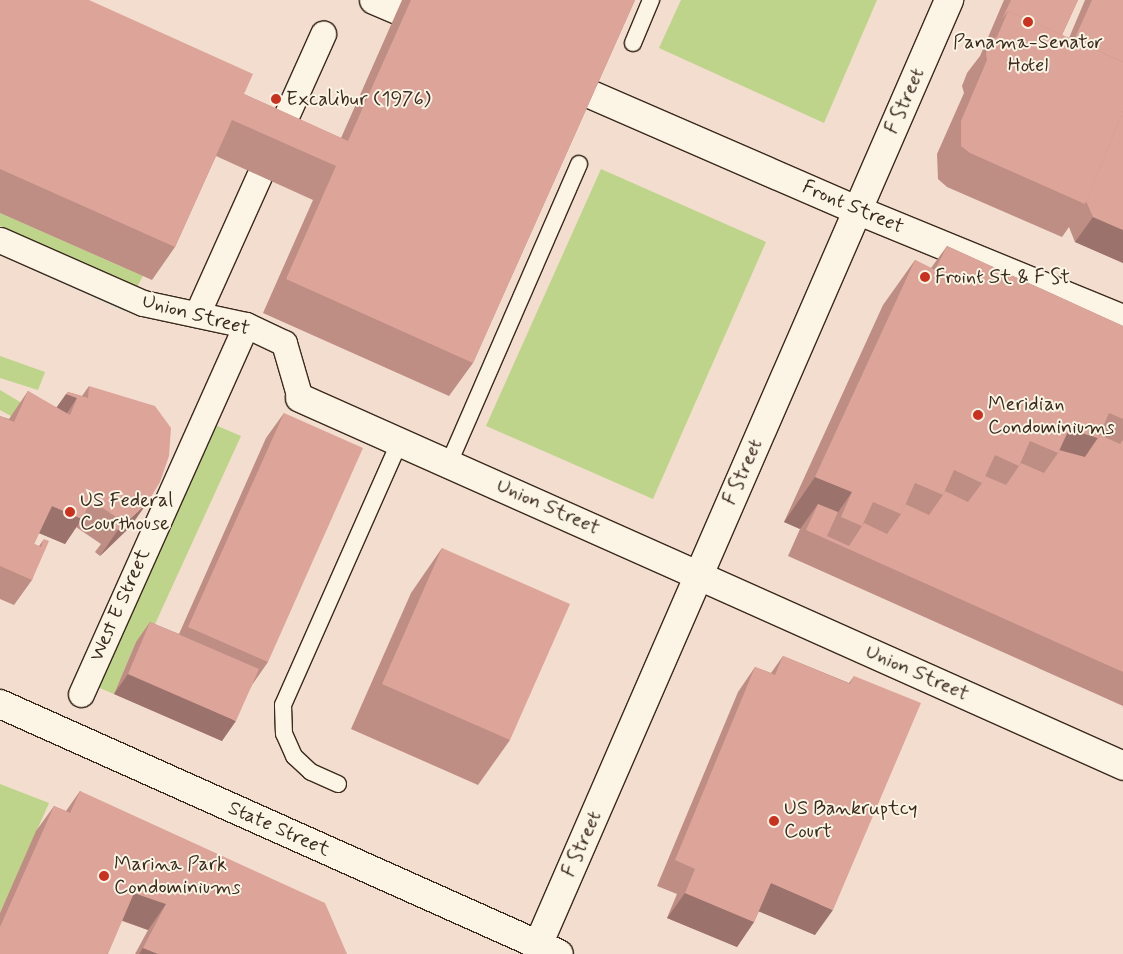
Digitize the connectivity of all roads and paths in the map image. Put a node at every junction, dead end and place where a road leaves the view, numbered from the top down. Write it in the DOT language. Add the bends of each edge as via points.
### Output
graph roads {
  1 [pos="652,0"];
  2 [pos="948,0"];
  3 [pos="324,34"];
  4 [pos="633,42"];
  5 [pos="585,92"];
  6 [pos="271,150"];
  7 [pos="579,164"];
  8 [pos="259,176"];
  9 [pos="857,210"];
  10 [pos="0,240"];
  11 [pos="197,314"];
  12 [pos="1123,319"];
  13 [pos="246,325"];
  14 [pos="300,398"];
  15 [pos="400,441"];
  16 [pos="449,463"];
  17 [pos="699,576"];
  18 [pos="80,694"];
  19 [pos="0,704"];
  20 [pos="1123,766"];
  21 [pos="338,784"];
  22 [pos="548,949"];
  1 -- 4 [label="lane"];
  2 -- 9 [label="street, F Street"];
  3 -- 6 [label="street"];
  5 -- 9 [label="street, Front Street"];
  7 -- 16 [label="lane"];
  8 -- 11 [label="street"];
  9 -- 12 [label="street, Front Street"];
  9 -- 17 [label="street, F Street"];
  10 -- 11 [label="street, Union Street" via="143,303"];
  11 -- 13 [label="street, Union Street"];
  13 -- 14 [label="street, Union Street" via="284,343"];
  13 -- 18 [label="street, West E Street"];
  14 -- 15 [label="street, Union Street"];
  15 -- 16 [label="street, Union Street"];
  15 -- 21 [label="lane" via="283,705 284,734 294,756 311,772"];
  16 -- 17 [label="street, Union Street"];
  17 -- 20 [label="street, Union Street"];
  17 -- 22 [label="street, F Street"];
  19 -- 22 [label="street, State Street"];
}
